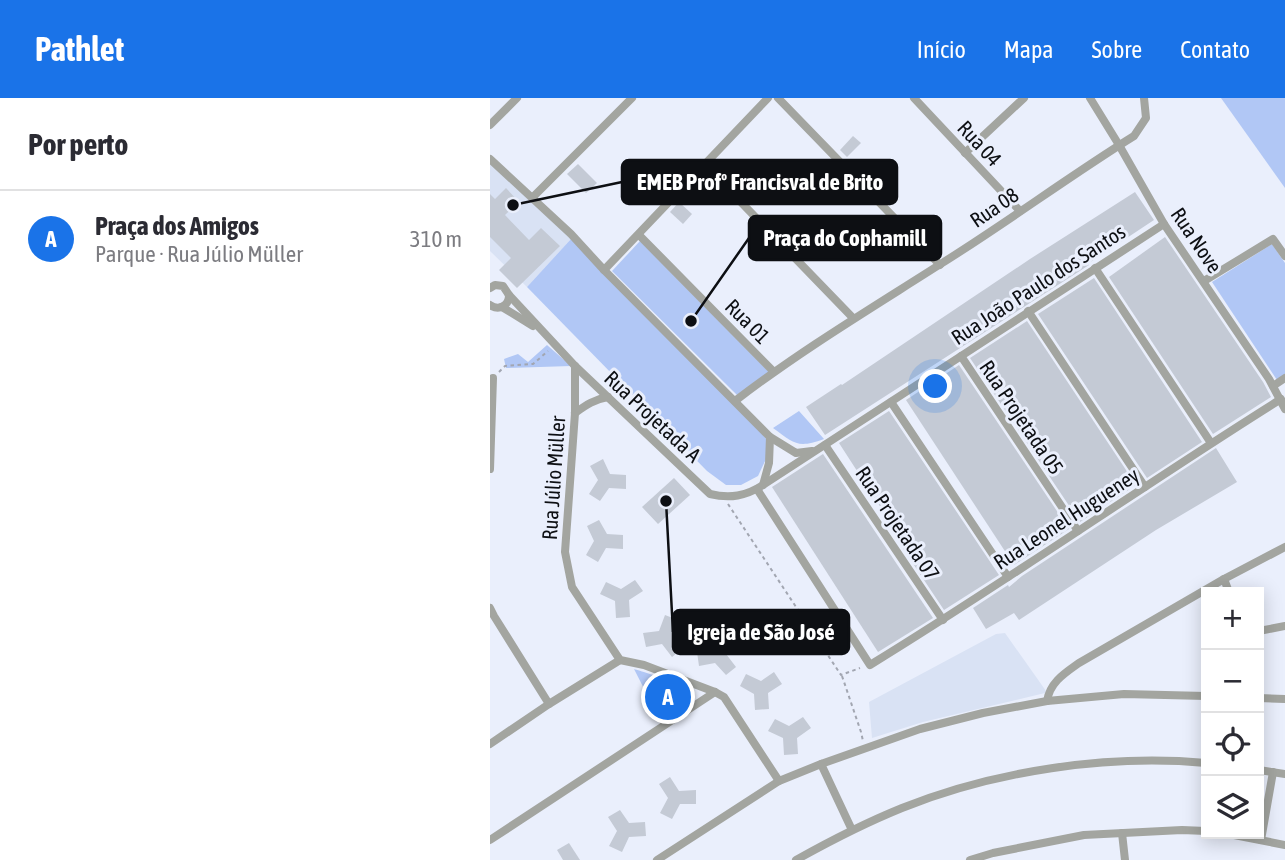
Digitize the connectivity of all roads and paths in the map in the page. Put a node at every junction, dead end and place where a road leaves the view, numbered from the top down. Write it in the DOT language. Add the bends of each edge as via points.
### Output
graph roads {
  1 [pos="517,98"];
  2 [pos="632,98"];
  3 [pos="768,98"];
  4 [pos="778,98"];
  5 [pos="914,98"];
  6 [pos="1024,98"];
  7 [pos="1090,98"];
  8 [pos="1144,98"];
  9 [pos="490,125"];
  10 [pos="1119,145"];
  11 [pos="965,153"];
  12 [pos="490,159"];
  13 [pos="705,164"];
  14 [pos="533,197"];
  15 [pos="1020,211"];
  16 [pos="1164,224"];
  17 [pos="639,235"];
  18 [pos="1285,256"];
  19 [pos="940,265"];
  20 [pos="1095,268"];
  21 [pos="604,271"];
  22 [pos="490,277"];
  23 [pos="1204,281"];
  24 [pos="494,287"];
  25 [pos="509,295"];
  26 [pos="494,307"];
  27 [pos="1028,311"];
  28 [pos="853,318"];
  29 [pos="539,329"];
  30 [pos="554,345"];
  31 [pos="961,356"];
  32 [pos="575,366"];
  33 [pos="773,371"];
  34 [pos="493,378"];
  35 [pos="1285,378"];
  36 [pos="1273,386"];
  37 [pos="608,397"];
  38 [pos="1280,399"];
  39 [pos="735,401"];
  40 [pos="891,402"];
  41 [pos="1285,410"];
  42 [pos="575,412"];
  43 [pos="770,438"];
  44 [pos="1211,443"];
  45 [pos="821,448"];
  46 [pos="490,459"];
  47 [pos="490,469"];
  48 [pos="760,487"];
  49 [pos="1145,488"];
  50 [pos="724,497"];
  51 [pos="1078,531"];
  52 [pos="1285,547"];
  53 [pos="1008,577"];
  54 [pos="1224,579"];
  55 [pos="1227,587"];
  56 [pos="490,608"];
  57 [pos="943,620"];
  58 [pos="1285,626"];
  59 [pos="1264,630"];
  60 [pos="620,660"];
  61 [pos="870,665"];
  62 [pos="841,675"];
  63 [pos="715,692"];
  64 [pos="1201,696"];
  65 [pos="1264,698"];
  66 [pos="1285,699"];
  67 [pos="1047,701"];
  68 [pos="549,704"];
  69 [pos="490,744"];
  70 [pos="864,749"];
  71 [pos="1201,762"];
  72 [pos="821,764"];
  73 [pos="1264,771"];
  74 [pos="1273,772"];
  75 [pos="1285,774"];
  76 [pos="779,781"];
  77 [pos="852,830"];
  78 [pos="1201,831"];
  79 [pos="1122,832"];
  80 [pos="1256,839"];
  81 [pos="490,840"];
  82 [pos="1261,840"];
  83 [pos="1285,845"];
  84 [pos="657,860"];
  85 [pos="796,860"];
  86 [pos="970,860"];
  87 [pos="1125,860"];
  1 -- 9 [label="street"];
  2 -- 14 [label="street"];
  3 -- 13 [label="street"];
  4 -- 19 [label="street"];
  5 -- 11 [label="street, Rua 04"];
  6 -- 11 [label="street"];
  7 -- 10 [label="street, Rua Nove"];
  8 -- 10 [label="street, Rua 08" via="1146,118 1134,136"];
  10 -- 15 [label="street, Rua 08"];
  10 -- 16 [label="street, Rua Nove"];
  11 -- 15 [label="street, Rua 04"];
  12 -- 14 [label="street"];
  13 -- 17 [label="street"];
  13 -- 28 [label="street"];
  14 -- 21 [label="street"];
  15 -- 19 [label="street, Rua 08"];
  16 -- 20 [label="street, Rua João Paulo dos Santos"];
  16 -- 23 [label="street, Rua Nove"];
  17 -- 21 [label="street"];
  17 -- 33 [label="street, Rua 01"];
  18 -- 23 [label="street" via="1273,239"];
  19 -- 28 [label="street, Rua 08"];
  20 -- 27 [label="street, Rua João Paulo dos Santos"];
  20 -- 44 [label="street"];
  21 -- 39 [label="street"];
  22 -- 24 [label="street, Rua Projetada A"];
  23 -- 36 [label="street, Rua Nove"];
  24 -- 25 [label="street, Rua Projetada A" via="506,289"];
  25 -- 26 [label="street" via="507,303"];
  25 -- 29 [label="street, Rua Projetada A"];
  26 -- 29 [label="street, Rua Projetada A"];
  27 -- 31 [label="street, Rua João Paulo dos Santos"];
  27 -- 49 [label="street"];
  28 -- 33 [label="street, Rua 08"];
  29 -- 30 [label="street, Rua Projetada A"];
  30 -- 32 [label="street, Rua Projetada A"];
  30 -- 34 [label="path" via="533,364 505,366"];
  31 -- 40 [label="street, Rua João Paulo dos Santos"];
  31 -- 51 [label="street, Rua Projetada 05"];
  32 -- 37 [label="street, Rua Projetada A"];
  32 -- 42 [label="street, Rua Júlio Müller"];
  33 -- 39 [label="street, Rua 08"];
  34 -- 46 [label="street"];
  35 -- 36 [label="street"];
  36 -- 38 [label="street, Rua Nove"];
  37 -- 42 [label="street"];
  37 -- 50 [label="street, Rua Projetada A" via="710,494"];
  38 -- 41 [label="street, Rua Nove"];
  38 -- 44 [label="street, Rua Leonel Hugueney"];
  39 -- 43 [label="street"];
  40 -- 45 [label="street, Rua João Paulo dos Santos"];
  40 -- 53 [label="street"];
  42 -- 60 [label="street, Rua Júlio Müller" via="565,552 572,587"];
  43 -- 45 [label="street" via="796,453"];
  43 -- 48 [label="street" via="769,463"];
  44 -- 49 [label="street, Rua Leonel Hugueney"];
  45 -- 48 [label="street, Rua João Paulo dos Santos"];
  45 -- 57 [label="street, Rua Projetada 07"];
  46 -- 47 [label="street"];
  48 -- 50 [label="street"];
  48 -- 61 [label="street"];
  49 -- 51 [label="street, Rua Leonel Hugueney"];
  50 -- 62 [label="path"];
  51 -- 53 [label="street, Rua Leonel Hugueney"];
  52 -- 54 [label="street"];
  53 -- 57 [label="street, Rua Leonel Hugueney"];
  54 -- 55 [label="street"];
  54 -- 67 [label="street" via="1079,663 1052,685"];
  56 -- 68 [label="street"];
  57 -- 61 [label="street, Rua Leonel Hugueney"];
  58 -- 59 [label="street"];
  60 -- 63 [label="street"];
  60 -- 68 [label="street"];
  61 -- 62 [label="path"];
  62 -- 70 [label="path"];
  63 -- 76 [label="street" via="724,697"];
  63 -- 81 [label="street"];
  64 -- 67 [label="street" via="1124,694"];
  65 -- 66 [label="street"];
  67 -- 70 [label="street" via="920,729"];
  68 -- 69 [label="street"];
  70 -- 72 [label="street"];
  71 -- 77 [label="street" via="1136,761 1036,772 950,792"];
  72 -- 76 [label="street"];
  72 -- 77 [label="street"];
  73 -- 74 [label="street"];
  74 -- 75 [label="street"];
  74 -- 82 [label="street"];
  76 -- 84 [label="street"];
  77 -- 85 [label="street"];
  78 -- 79 [label="street"];
  79 -- 86 [label="street" via="1084,835"];
  79 -- 87 [label="street"];
  80 -- 82 [label="street"];
  82 -- 83 [label="street"];
}
